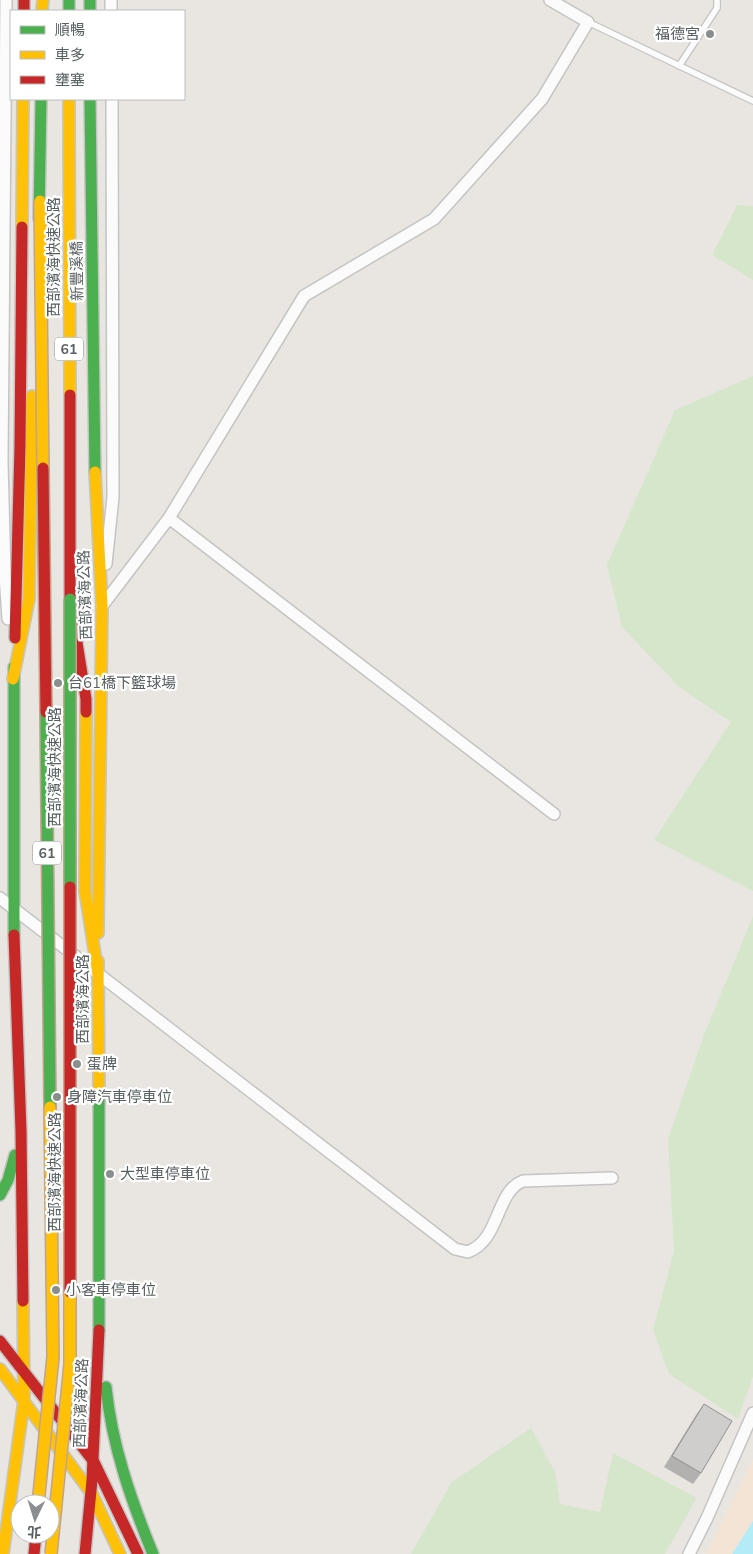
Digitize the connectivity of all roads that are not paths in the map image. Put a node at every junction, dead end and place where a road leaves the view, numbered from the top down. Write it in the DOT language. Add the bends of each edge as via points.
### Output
graph roads {
  1 [pos="6,0"];
  2 [pos="550,0"];
  3 [pos="717,0"];
  4 [pos="588,22"];
  5 [pos="679,66"];
  6 [pos="23,100"];
  7 [pos="42,100"];
  8 [pos="69,100"];
  9 [pos="90,100"];
  10 [pos="112,100"];
  11 [pos="753,101"];
  12 [pos="40,201"];
  13 [pos="94,444"];
  14 [pos="169,518"];
  15 [pos="70,600"];
  16 [pos="102,606"];
  17 [pos="13,679"];
  18 [pos="0,684"];
  19 [pos="554,814"];
  20 [pos="0,898"];
  21 [pos="13,908"];
  22 [pos="98,974"];
  23 [pos="21,1131"];
  24 [pos="612,1178"];
  25 [pos="0,1195"];
  26 [pos="100,1318"];
  27 [pos="0,1341"];
  28 [pos="0,1369"];
  29 [pos="23,1373"];
  30 [pos="24,1400"];
  31 [pos="753,1413"];
  32 [pos="94,1462"];
  33 [pos="39,1494"];
  34 [pos="92,1494"];
  35 [pos="3,1554"];
  36 [pos="51,1554"];
  37 [pos="85,1554"];
  38 [pos="120,1554"];
  39 [pos="138,1554"];
  40 [pos="153,1554"];
  41 [pos="689,1554"];
  1 -- 17 [label="street" via="2,462 4,575"];
  2 -- 4 [label="street"];
  3 -- 5 [label="lane" via="717,8"];
  4 -- 5 [label="lane"];
  4 -- 14 [label="street" via="542,99 434,220 304,296"];
  5 -- 11 [label="lane"];
  6 -- 17 [label="main road, 61" via="20,446"];
  7 -- 12 [label="main road, 西部濱海快速公路 / 61"];
  8 -- 15 [label="main road, 西部濱海快速公路 / 61"];
  9 -- 13 [label="main road, 新豐溪橋 / 61"];
  10 -- 16 [label="street" via="113,498"];
  12 -- 17 [label="main road, bridge" via="33,351 29,599"];
  12 -- 33 [label="main road, 西部濱海快速公路 / 61, bridge" via="53,1357"];
  13 -- 16 [label="main road, 西部濱海公路 / 61"];
  14 -- 16 [label="street"];
  14 -- 19 [label="street"];
  15 -- 22 [label="main road, bridge" via="86,699 85,892"];
  15 -- 36 [label="main road, 西部濱海快速公路 / 61, bridge" via="70,1364"];
  16 -- 22 [label="main road, 西部濱海公路 / 61"];
  17 -- 18 [label="street"];
  17 -- 21 [label="main road, 61"];
  20 -- 21 [label="street"];
  21 -- 22 [label="street"];
  21 -- 23 [label="main road, 61"];
  22 -- 24 [label="street" via="462,1252 475,1249 495,1226 514,1185 523,1181"];
  22 -- 26 [label="main road, 西部濱海公路 / 61"];
  23 -- 25 [label="main road" via="8,1180"];
  23 -- 29 [label="main road, 61"];
  26 -- 32 [label="main road, 西部濱海公路 / 61"];
  26 -- 40 [label="main road" via="109,1412 121,1464"];
  27 -- 29 [label="main road"];
  28 -- 30 [label="main road"];
  29 -- 30 [label="main road, 61"];
  29 -- 32 [label="main road"];
  30 -- 34 [label="main road"];
  30 -- 35 [label="main road, 61"];
  31 -- 41 [label="street"];
  32 -- 34 [label="main road, 西部濱海公路 / 61"];
  32 -- 39 [label="main road"];
  34 -- 37 [label="main road, 西部濱海公路 / 61"];
  34 -- 38 [label="main road"];
}
